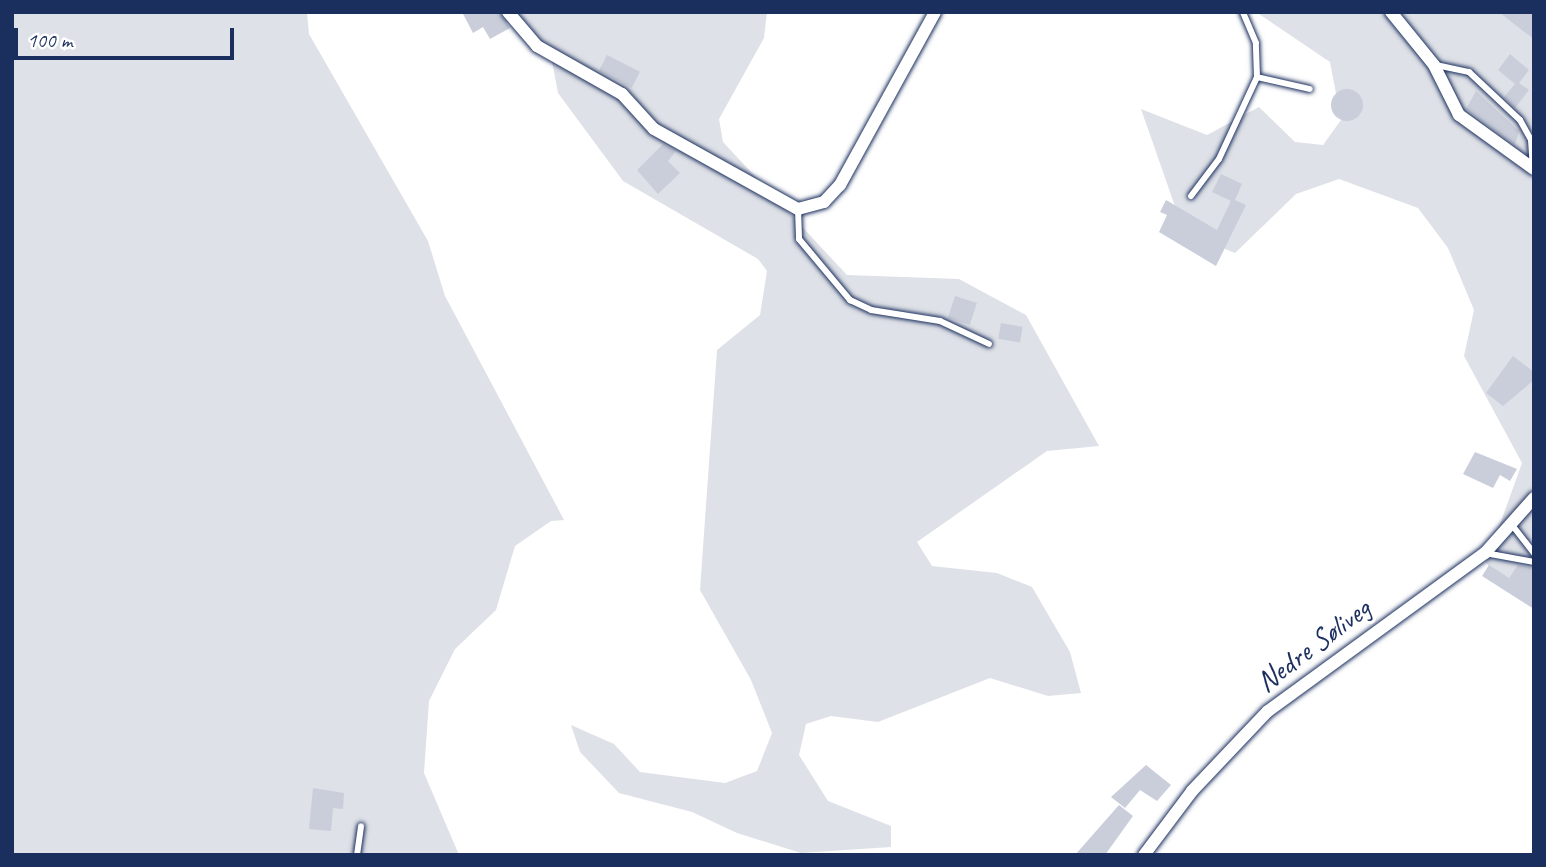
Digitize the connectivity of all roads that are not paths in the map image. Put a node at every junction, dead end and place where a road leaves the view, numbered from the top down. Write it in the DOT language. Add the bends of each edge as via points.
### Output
graph roads {
  1 [pos="508,12"];
  2 [pos="935,12"];
  3 [pos="1243,12"];
  4 [pos="1391,12"];
  5 [pos="1434,65"];
  6 [pos="1258,77"];
  7 [pos="1310,89"];
  8 [pos="1534,169"];
  9 [pos="1191,196"];
  10 [pos="798,209"];
  11 [pos="989,344"];
  12 [pos="1534,498"];
  13 [pos="1512,525"];
  14 [pos="1485,553"];
  15 [pos="1534,553"];
  16 [pos="1534,562"];
  17 [pos="361,826"];
  18 [pos="357,855"];
  19 [pos="1144,855"];
  1 -- 10 [label="street" via="537,46 622,94 654,129"];
  2 -- 10 [label="street" via="840,185 824,202"];
  3 -- 6 [label="lane" via="1256,43"];
  4 -- 5 [label="street"];
  5 -- 8 [label="street" via="1459,115"];
  5 -- 8 [label="lane" via="1469,72 1520,120 1531,140"];
  6 -- 7 [label="lane"];
  6 -- 9 [label="lane" via="1219,159"];
  10 -- 11 [label="lane" via="799,239 850,300 871,310 940,321"];
  12 -- 13 [label="street, Nedre Søliveg"];
  13 -- 14 [label="street, Nedre Søliveg"];
  13 -- 15 [label="lane"];
  14 -- 16 [label="lane"];
  14 -- 19 [label="street, Nedre Søliveg" via="1268,711 1192,791"];
  17 -- 18 [label="lane"];
}
